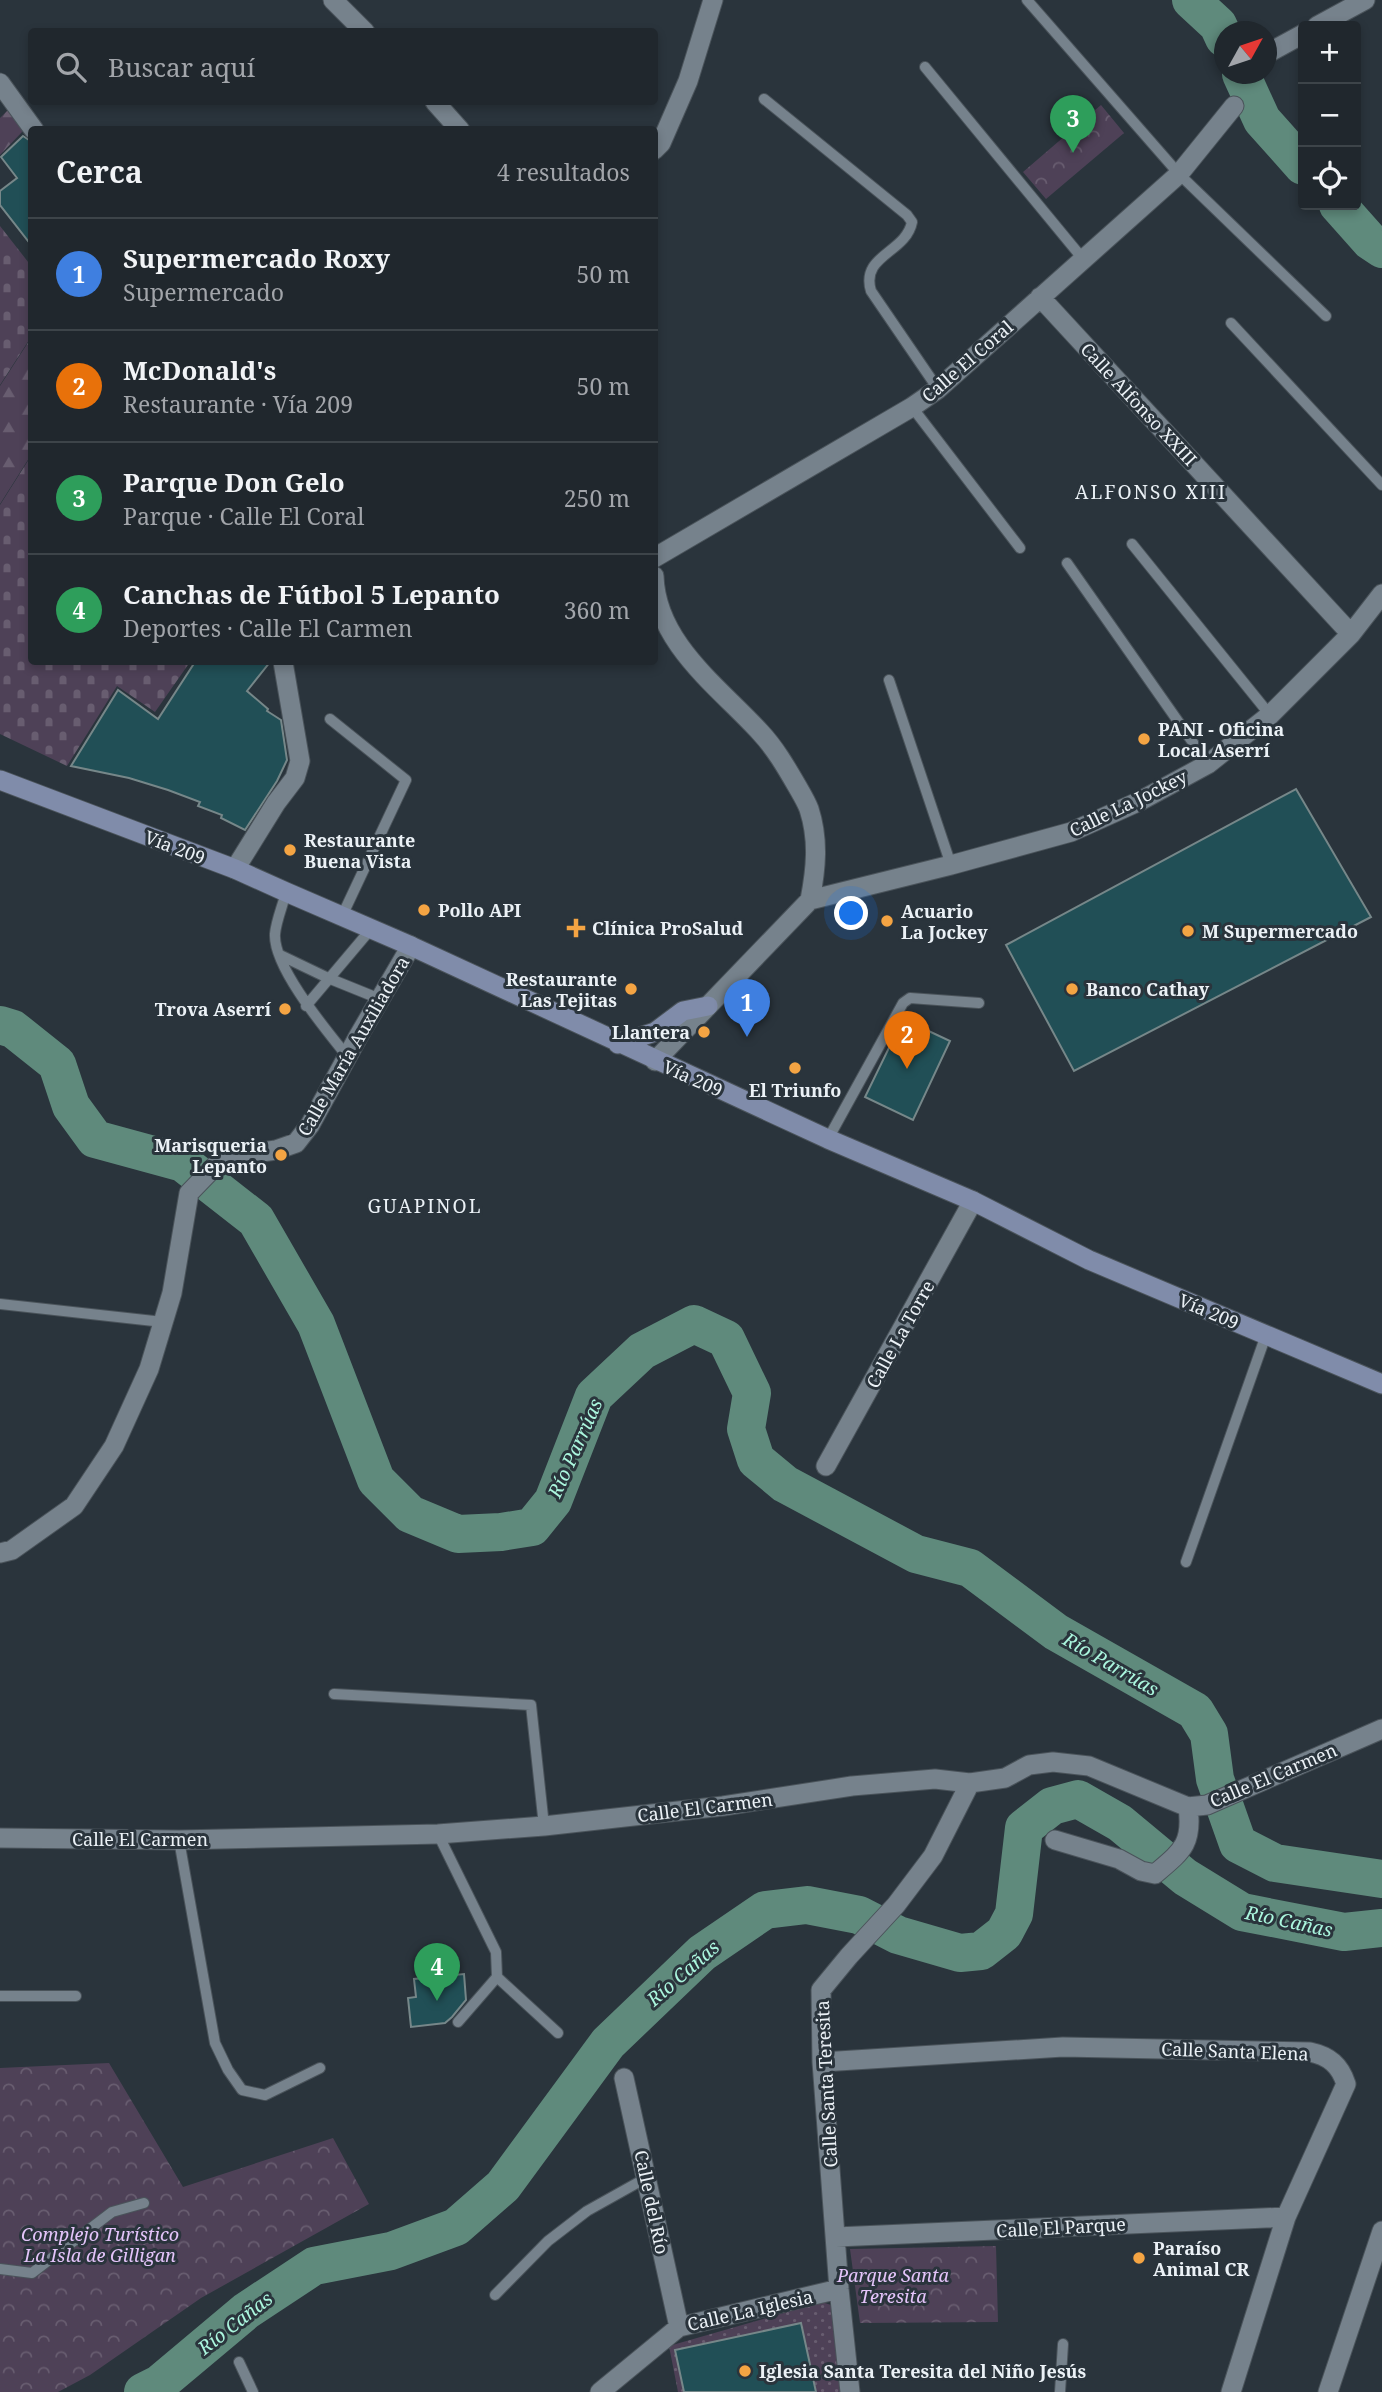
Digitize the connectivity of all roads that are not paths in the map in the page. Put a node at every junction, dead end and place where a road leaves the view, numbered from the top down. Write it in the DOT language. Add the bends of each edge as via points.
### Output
graph roads {
  1 [pos="334,0"];
  2 [pos="713,0"];
  3 [pos="1027,0"];
  4 [pos="1365,0"];
  5 [pos="1326,21"];
  6 [pos="361,28"];
  7 [pos="1298,37"];
  8 [pos="1277,48"];
  9 [pos="925,67"];
  10 [pos="0,83"];
  11 [pos="764,99"];
  12 [pos="438,105"];
  13 [pos="1234,106"];
  14 [pos="31,126"];
  15 [pos="456,126"];
  16 [pos="658,146"];
  17 [pos="1180,174"];
  18 [pos="1083,259"];
  19 [pos="1040,297"];
  20 [pos="1326,316"];
  21 [pos="1231,323"];
  22 [pos="938,389"];
  23 [pos="912,407"];
  24 [pos="1382,485"];
  25 [pos="1132,544"];
  26 [pos="1020,548"];
  27 [pos="658,556"];
  28 [pos="1067,563"];
  29 [pos="1382,594"];
  30 [pos="658,598"];
  31 [pos="1351,635"];
  32 [pos="284,665"];
  33 [pos="888,680"];
  34 [pos="1270,715"];
  35 [pos="330,719"];
  36 [pos="1208,764"];
  37 [pos="0,780"];
  38 [pos="951,865"];
  39 [pos="235,869"];
  40 [pos="286,892"];
  41 [pos="810,900"];
  42 [pos="342,916"];
  43 [pos="371,929"];
  44 [pos="411,946"];
  45 [pos="280,955"];
  46 [pos="328,978"];
  47 [pos="380,999"];
  48 [pos="979,1003"];
  49 [pos="306,1006"];
  50 [pos="708,1006"];
  51 [pos="618,1044"];
  52 [pos="347,1056"];
  53 [pos="655,1061"];
  54 [pos="828,1139"];
  55 [pos="974,1201"];
  56 [pos="0,1304"];
  57 [pos="163,1322"];
  58 [pos="1266,1335"];
  59 [pos="1382,1384"];
  60 [pos="826,1466"];
  61 [pos="0,1553"];
  62 [pos="1186,1562"];
  63 [pos="334,1694"];
  64 [pos="1382,1728"];
  65 [pos="970,1783"];
  66 [pos="1197,1806"];
  67 [pos="544,1826"];
  68 [pos="438,1834"];
  69 [pos="0,1838"];
  70 [pos="179,1840"];
  71 [pos="1055,1840"];
  72 [pos="497,1977"];
  73 [pos="0,1996"];
  74 [pos="76,1996"];
  75 [pos="458,2022"];
  76 [pos="558,2033"];
  77 [pos="822,2062"];
  78 [pos="320,2068"];
  79 [pos="624,2078"];
  80 [pos="646,2178"];
  81 [pos="144,2203"];
  82 [pos="1286,2217"];
  83 [pos="1382,2231"];
  84 [pos="836,2237"];
  85 [pos="0,2269"];
  86 [pos="1375,2270"];
  87 [pos="839,2289"];
  88 [pos="495,2295"];
  89 [pos="679,2327"];
  90 [pos="1063,2344"];
  91 [pos="239,2362"];
  92 [pos="253,2392"];
  93 [pos="600,2392"];
  94 [pos="850,2392"];
  95 [pos="1060,2392"];
  96 [pos="1231,2392"];
  97 [pos="1328,2392"];
  1 -- 6 [label="street"];
  2 -- 16 [label="street" via="688,81"];
  3 -- 17 [label="lane"];
  4 -- 5 [label="street"];
  7 -- 8 [label="street"];
  9 -- 18 [label="lane"];
  10 -- 14 [label="street"];
  11 -- 22 [label="lane" via="908,215 910,233 870,270 867,279"];
  12 -- 15 [label="street"];
  13 -- 17 [label="street, Calle El Coral"];
  17 -- 18 [label="street, Calle El Coral"];
  17 -- 20 [label="lane"];
  18 -- 19 [label="street, Calle El Coral"];
  19 -- 22 [label="street, Calle El Coral"];
  19 -- 31 [label="street, Calle Alfonso XXIII"];
  21 -- 24 [label="lane"];
  22 -- 23 [label="street, Calle El Coral"];
  23 -- 26 [label="lane"];
  23 -- 27 [label="street, Calle El Coral"];
  25 -- 34 [label="lane"];
  28 -- 36 [label="lane"];
  29 -- 31 [label="street, Calle La Jockey"];
  30 -- 41 [label="street" via="671,632 762,734 809,808 816,841"];
  31 -- 34 [label="street, Calle La Jockey"];
  32 -- 39 [label="street" via="300,761 295,778"];
  33 -- 38 [label="lane"];
  34 -- 36 [label="street, Calle La Jockey"];
  35 -- 42 [label="lane" via="406,780"];
  36 -- 38 [label="street, Calle La Jockey" via="1071,832"];
  37 -- 39 [label="main road, Vía 209"];
  38 -- 41 [label="street, Calle La Jockey"];
  39 -- 40 [label="main road, Vía 209"];
  40 -- 42 [label="main road, Vía 209"];
  40 -- 45 [label="lane" via="275,936"];
  41 -- 50 [label="street"];
  42 -- 43 [label="main road, Vía 209"];
  43 -- 44 [label="main road, Vía 209"];
  43 -- 46 [label="lane"];
  44 -- 47 [label="street, Calle María Auxiliadora"];
  44 -- 51 [label="main road, Vía 209"];
  45 -- 46 [label="lane"];
  45 -- 49 [label="lane"];
  46 -- 47 [label="lane"];
  46 -- 49 [label="lane"];
  47 -- 52 [label="street, Calle María Auxiliadora"];
  48 -- 54 [label="lane" via="910,998 903,1003"];
  49 -- 52 [label="lane"];
  50 -- 51 [label="main road" via="683,1011 655,1032"];
  50 -- 53 [label="street"];
  51 -- 53 [label="main road, Vía 209"];
  52 -- 57 [label="street, Calle María Auxiliadora" via="296,1143 219,1163 189,1193"];
  53 -- 54 [label="main road, Vía 209"];
  54 -- 55 [label="main road, Vía 209"];
  55 -- 58 [label="main road, Vía 209" via="1089,1260"];
  55 -- 60 [label="street, Calle La Torre"];
  56 -- 57 [label="lane"];
  57 -- 61 [label="street, Calle María Auxiliadora" via="149,1369 114,1446 74,1506 12,1550"];
  58 -- 59 [label="main road, Vía 209"];
  58 -- 62 [label="lane"];
  63 -- 67 [label="lane" via="531,1705"];
  64 -- 66 [label="street, Calle El Carmen"];
  65 -- 66 [label="street, Calle El Carmen" via="1053,1762 1089,1766"];
  65 -- 67 [label="street, Calle El Carmen" via="935,1779 852,1786"];
  65 -- 77 [label="street, Calle Santa Teresita" via="933,1856 821,1990"];
  66 -- 71 [label="street" via="1180,1853 1155,1874"];
  67 -- 68 [label="street, Calle El Carmen"];
  68 -- 70 [label="street, Calle El Carmen"];
  68 -- 72 [label="lane" via="496,1952"];
  69 -- 70 [label="street, Calle El Carmen"];
  70 -- 78 [label="lane" via="215,2043 228,2070 242,2090 265,2095"];
  72 -- 75 [label="lane"];
  72 -- 76 [label="lane"];
  73 -- 74 [label="lane"];
  77 -- 82 [label="street, Calle Santa Elena" via="1063,2047 1320,2054 1337,2066 1346,2084"];
  77 -- 84 [label="street, Calle Santa Teresita"];
  79 -- 80 [label="street, Calle del Río"];
  80 -- 88 [label="lane" via="587,2211 548,2241"];
  80 -- 89 [label="street, Calle del Río"];
  81 -- 85 [label="lane" via="112,2212 33,2273"];
  82 -- 84 [label="street, Calle El Parque"];
  82 -- 96 [label="street, Calle Santa Elena"];
  83 -- 86 [label="street"];
  84 -- 87 [label="street, Calle Santa Teresita"];
  86 -- 97 [label="street"];
  87 -- 89 [label="street, Calle La Iglesia"];
  87 -- 94 [label="street, Calle Santa Teresita"];
  89 -- 93 [label="street, Calle La Iglesia"];
  90 -- 95 [label="lane"];
  91 -- 92 [label="lane"];
}
